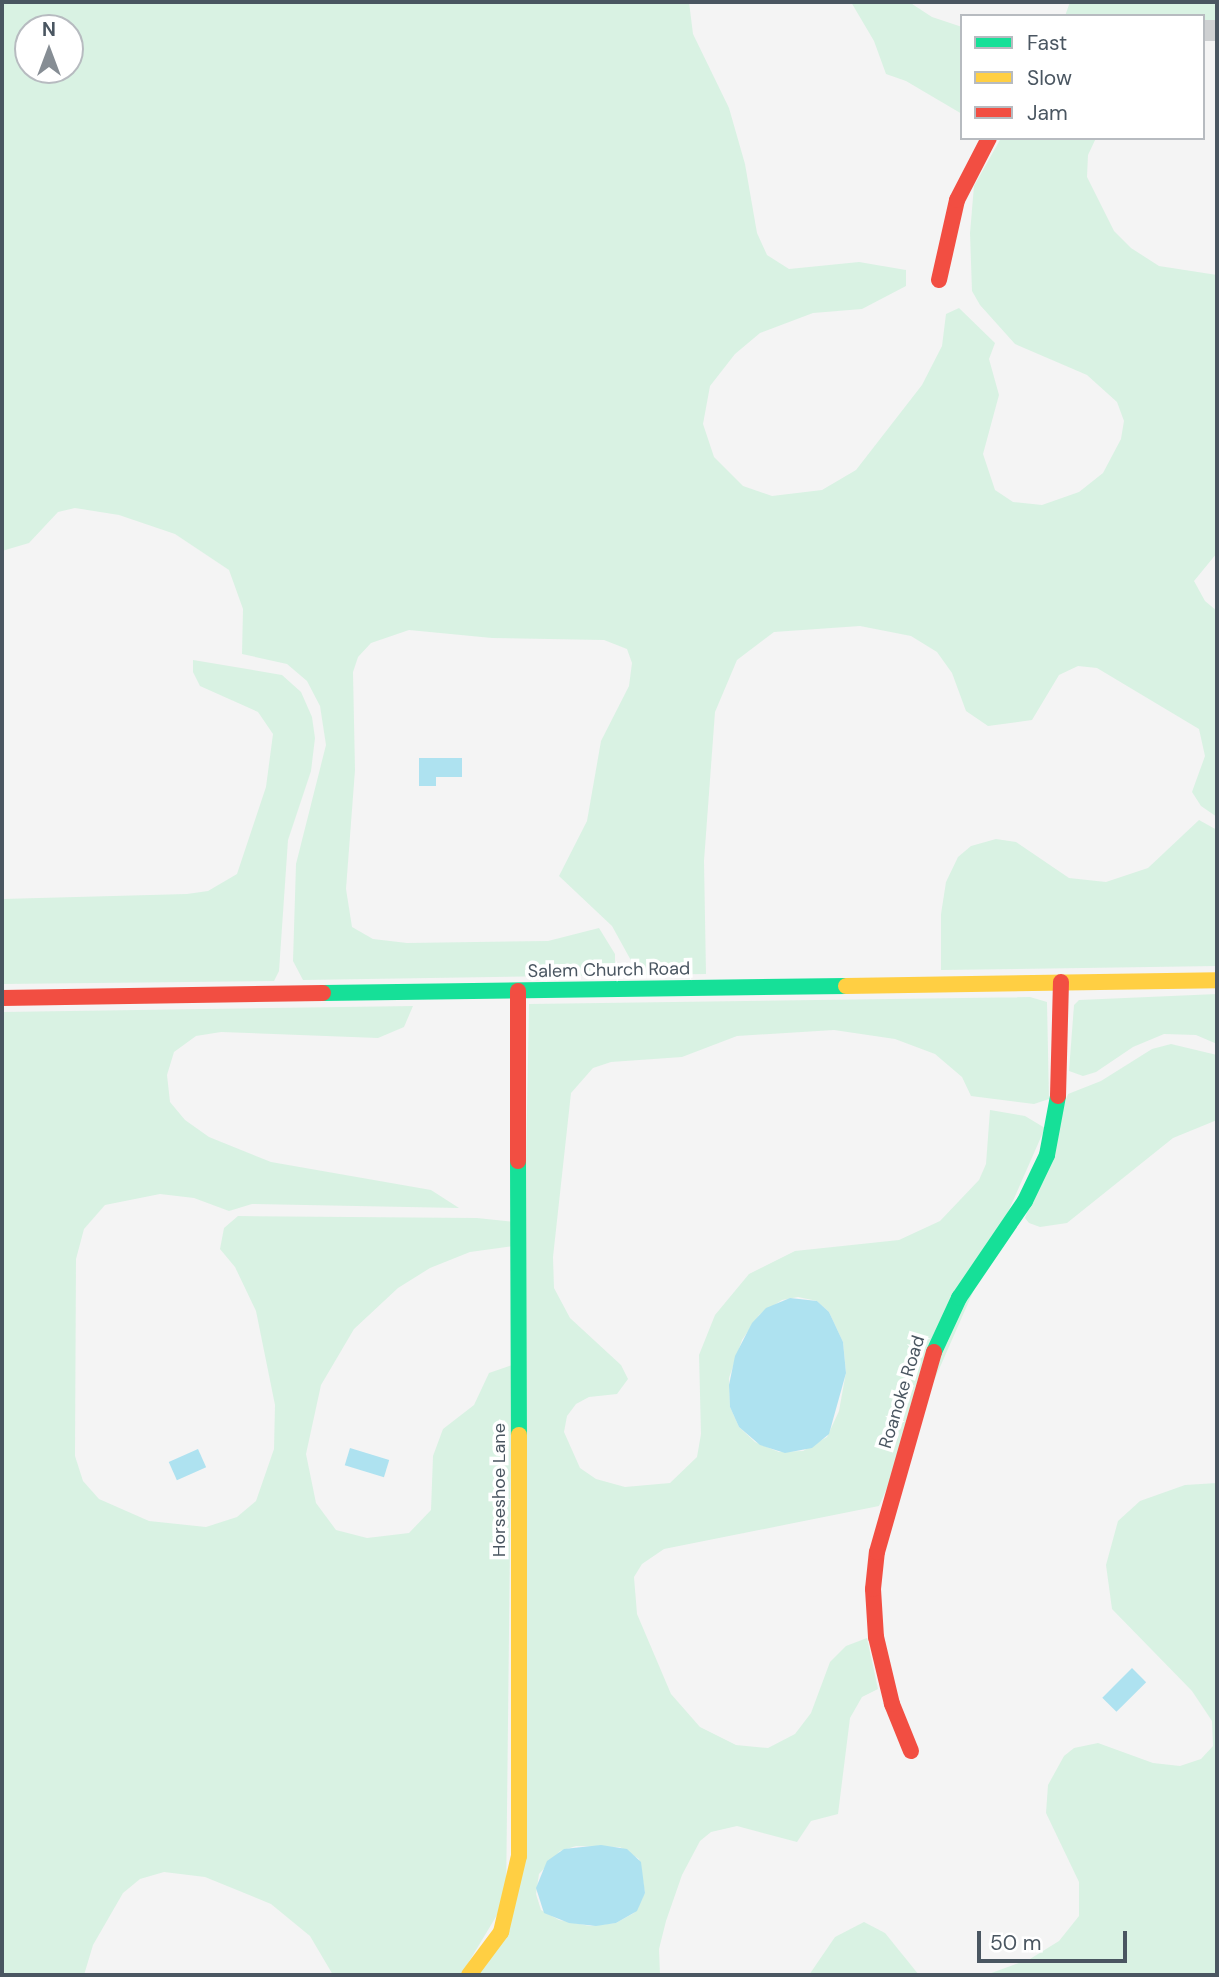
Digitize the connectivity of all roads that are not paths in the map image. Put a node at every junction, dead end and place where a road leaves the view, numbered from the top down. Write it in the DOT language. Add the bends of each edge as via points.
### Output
graph roads {
  1 [pos="988,140"];
  2 [pos="939,280"];
  3 [pos="1217,980"];
  4 [pos="1061,982"];
  5 [pos="518,991"];
  6 [pos="2,998"];
  7 [pos="911,1751"];
  8 [pos="469,1975"];
  1 -- 2 [label="street" via="957,200"];
  3 -- 4 [label="street, Salem Church Road"];
  4 -- 5 [label="street, Salem Church Road"];
  4 -- 7 [label="street, Roanoke Road" via="1058,1100 1047,1155 1025,1201 959,1298 937,1342 877,1552 873,1589 876,1637 892,1704"];
  5 -- 6 [label="street, Salem Church Road"];
  5 -- 8 [label="street, Horseshoe Lane" via="519,1856 514,1894 498,1939"];
}
